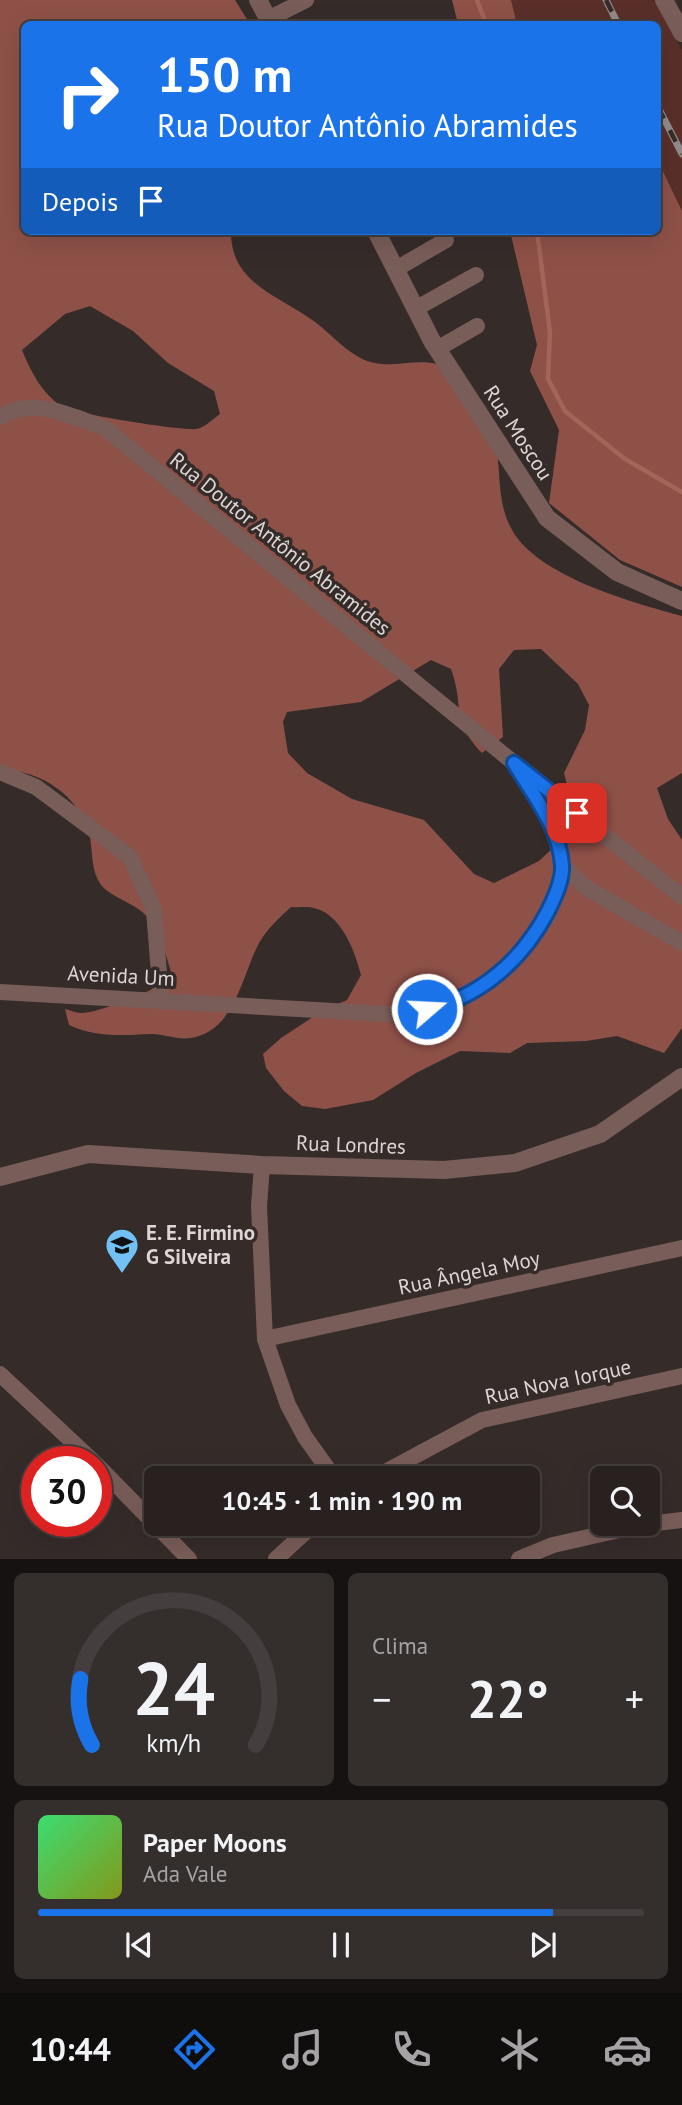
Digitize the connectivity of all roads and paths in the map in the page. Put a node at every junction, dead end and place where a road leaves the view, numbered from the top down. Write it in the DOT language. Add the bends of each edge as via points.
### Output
graph roads {
  1 [pos="258,0"];
  2 [pos="306,0"];
  3 [pos="664,0"];
  4 [pos="268,21"];
  5 [pos="271,21"];
  6 [pos="682,33"];
  7 [pos="378,235"];
  8 [pos="446,240"];
  9 [pos="396,270"];
  10 [pos="476,275"];
  11 [pos="415,309"];
  12 [pos="477,327"];
  13 [pos="436,349"];
  14 [pos="0,418"];
  15 [pos="682,601"];
  16 [pos="514,763"];
  17 [pos="0,772"];
  18 [pos="562,866"];
  19 [pos="682,897"];
  20 [pos="682,943"];
  21 [pos="0,992"];
  22 [pos="161,999"];
  23 [pos="240,1004"];
  24 [pos="682,1077"];
  25 [pos="262,1165"];
  26 [pos="0,1177"];
  27 [pos="682,1248"];
  28 [pos="265,1339"];
  29 [pos="0,1374"];
  30 [pos="682,1376"];
  31 [pos="77,1446"];
  32 [pos="326,1466"];
  33 [pos="396,1466"];
  34 [pos="112,1480"];
  35 [pos="682,1520"];
  36 [pos="660,1523"];
  37 [pos="301,1536"];
  38 [pos="593,1536"];
  39 [pos="189,1559"];
  40 [pos="276,1559"];
  41 [pos="519,1559"];
  1 -- 4 [label="street"];
  2 -- 5 [label="street"];
  3 -- 6 [label="street"];
  7 -- 9 [label="street, Rua Moscou"];
  8 -- 9 [label="street"];
  9 -- 11 [label="street, Rua Moscou"];
  10 -- 11 [label="street"];
  11 -- 13 [label="street, Rua Moscou"];
  12 -- 13 [label="street"];
  13 -- 15 [label="street, Rua Moscou" via="547,518 617,572"];
  14 -- 16 [label="street, Rua Doutor Antônio Abramides" via="9,412 44,407 105,428"];
  16 -- 18 [label="street, Rua Doutor Antônio Abramides" via="551,822"];
  16 -- 19 [label="street, Rua Doutor Antônio Abramides"];
  17 -- 22 [label="street" via="36,787 130,857 154,909"];
  18 -- 20 [label="street" via="585,887"];
  18 -- 23 [label="street, Rua Doutor Antônio Abramides" via="556,895 532,942 497,975 451,1004 404,1015"];
  21 -- 22 [label="street, Avenida Um"];
  22 -- 23 [label="street, Avenida Um"];
  24 -- 25 [label="street, Rua Londres" via="600,1134 515,1163 444,1170"];
  25 -- 26 [label="street, Rua Londres" via="88,1154"];
  25 -- 28 [label="street" via="259,1206"];
  27 -- 28 [label="street, Rua Ângela Moy"];
  28 -- 32 [label="street" via="288,1405"];
  29 -- 31 [label="street"];
  30 -- 33 [label="street, Rua Nova Iorque" via="482,1420"];
  34 -- 39 [label="street"];
  35 -- 36 [label="street"];
  37 -- 40 [label="street"];
  38 -- 41 [label="street"];
}
